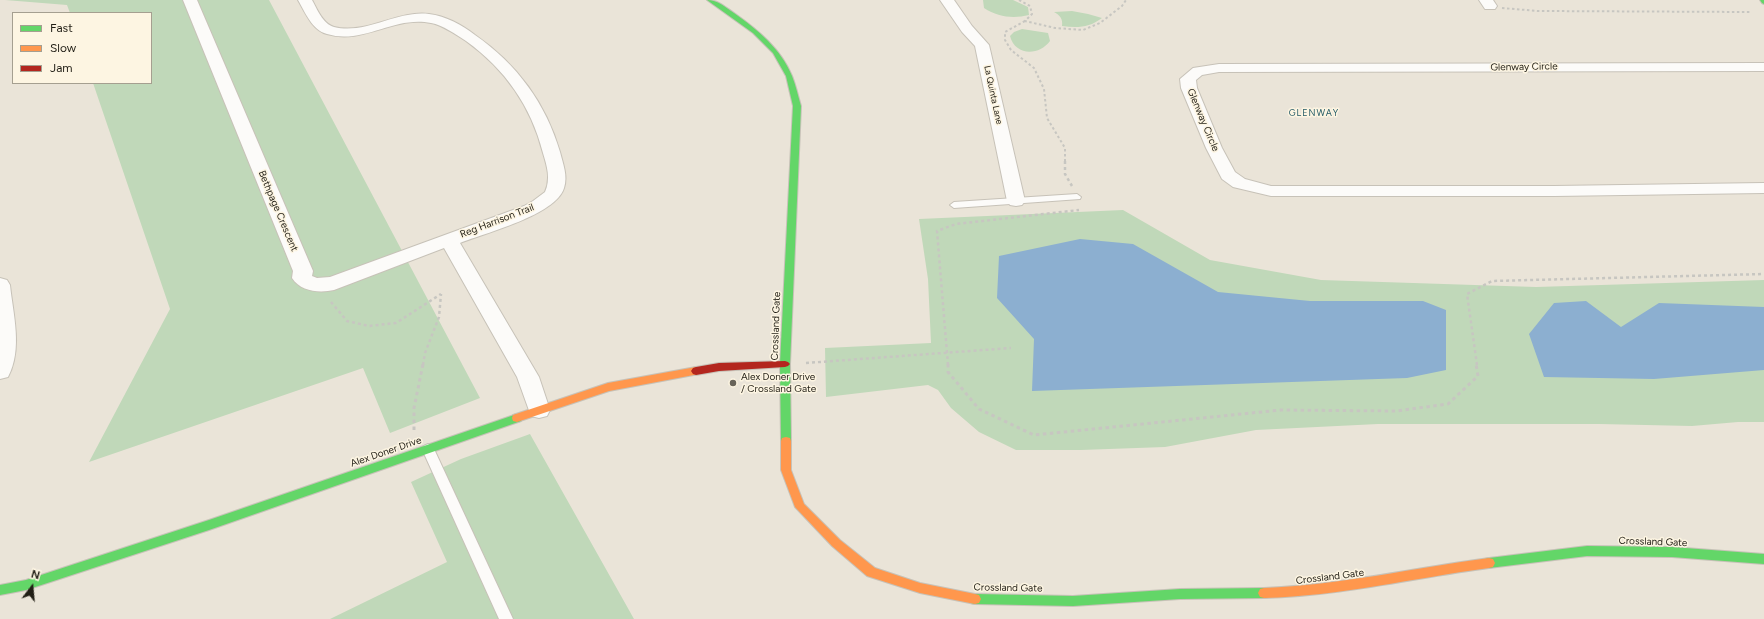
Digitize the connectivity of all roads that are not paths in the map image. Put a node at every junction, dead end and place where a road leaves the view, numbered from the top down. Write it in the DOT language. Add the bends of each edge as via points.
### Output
graph roads {
  1 [pos="190,0"];
  2 [pos="305,0"];
  3 [pos="710,0"];
  4 [pos="947,0"];
  5 [pos="1764,67"];
  6 [pos="1764,188"];
  7 [pos="1077,198"];
  8 [pos="1016,201"];
  9 [pos="954,205"];
  10 [pos="449,240"];
  11 [pos="0,285"];
  12 [pos="785,364"];
  13 [pos="0,371"];
  14 [pos="539,410"];
  15 [pos="428,449"];
  16 [pos="1764,560"];
  17 [pos="0,590"];
  18 [pos="506,619"];
  1 -- 10 [label="street, Bethpage Crescent" via="303,271 302,278 306,282 314,285 334,283"];
  2 -- 10 [label="street, Reg Harrison Trail" via="323,28 337,33 356,32 412,17 446,23 484,47 503,64 529,96 550,143 556,188 544,202 525,212"];
  3 -- 12 [label="street, Crossland Gate" via="761,36 776,53 788,76 797,106"];
  4 -- 8 [label="street, La Quinta Lane" via="982,45"];
  5 -- 6 [label="street, Glenway Circle" via="1219,68 1198,71 1188,79 1189,88 1214,148 1228,175 1239,183 1254,188 1270,191 1344,192"];
  7 -- 8 [label="lane"];
  8 -- 9 [label="lane"];
  10 -- 14 [label="street, Reg Harrison Trail" via="528,377"];
  11 -- 13 [label="street" via="6,346"];
  12 -- 14 [label="street, Alex Doner Drive" via="719,367 608,387"];
  12 -- 16 [label="street, Crossland Gate" via="786,470 800,507 836,543 871,572 920,588 971,599 1073,601 1180,594 1292,592 1371,583 1449,568 1587,551 1672,552"];
  14 -- 15 [label="street, Alex Doner Drive"];
  15 -- 17 [label="street, Alex Doner Drive" via="209,525 26,585"];
  15 -- 18 [label="lane"];
}
